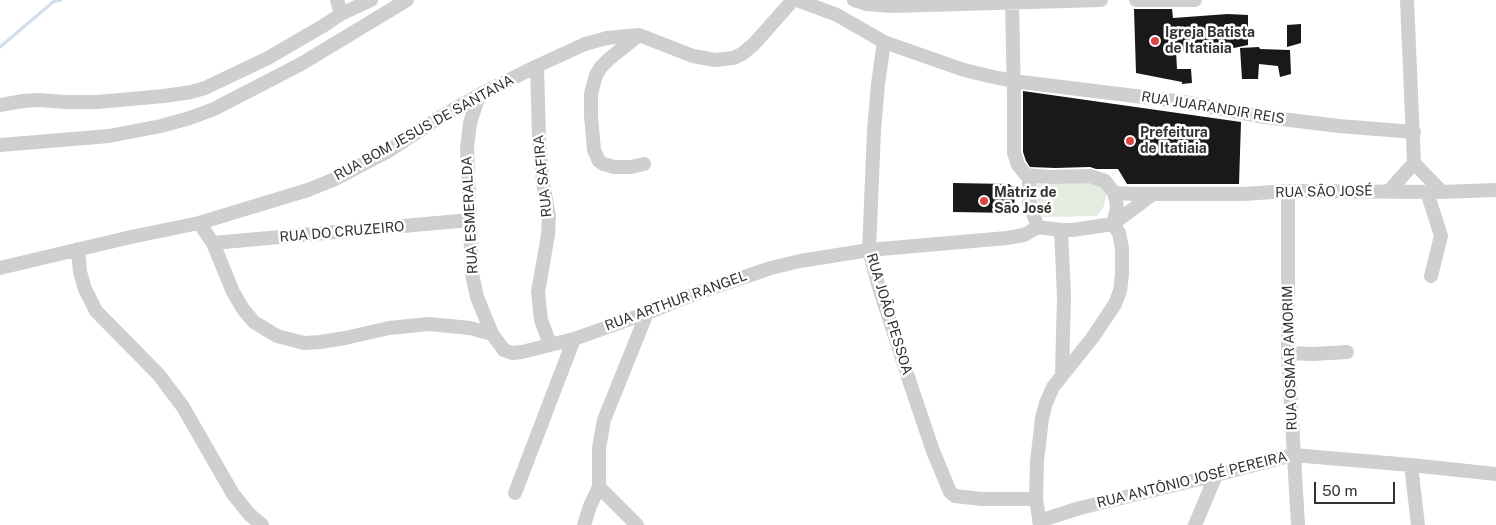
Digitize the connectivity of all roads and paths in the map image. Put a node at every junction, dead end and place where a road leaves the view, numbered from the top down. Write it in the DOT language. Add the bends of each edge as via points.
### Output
graph roads {
  1 [pos="336,0"];
  2 [pos="371,0"];
  3 [pos="407,0"];
  4 [pos="793,0"];
  5 [pos="797,0"];
  6 [pos="854,0"];
  7 [pos="1101,0"];
  8 [pos="1136,0"];
  9 [pos="1195,0"];
  10 [pos="1407,0"];
  11 [pos="1012,2"];
  12 [pos="341,14"];
  13 [pos="639,35"];
  14 [pos="884,42"];
  15 [pos="537,66"];
  16 [pos="1013,81"];
  17 [pos="479,95"];
  18 [pos="0,106"];
  19 [pos="1414,132"];
  20 [pos="0,145"];
  21 [pos="1414,163"];
  22 [pos="644,164"];
  23 [pos="1030,176"];
  24 [pos="1496,190"];
  25 [pos="1390,191"];
  26 [pos="1288,192"];
  27 [pos="1427,192"];
  28 [pos="1442,192"];
  29 [pos="1114,193"];
  30 [pos="1153,194"];
  31 [pos="470,220"];
  32 [pos="199,223"];
  33 [pos="1113,224"];
  34 [pos="1038,228"];
  35 [pos="1061,230"];
  36 [pos="213,243"];
  37 [pos="78,249"];
  38 [pos="869,250"];
  39 [pos="0,268"];
  40 [pos="1431,276"];
  41 [pos="647,313"];
  42 [pos="492,334"];
  43 [pos="574,339"];
  44 [pos="550,344"];
  45 [pos="1347,352"];
  46 [pos="1288,353"];
  47 [pos="1062,376"];
  48 [pos="1293,455"];
  49 [pos="1412,465"];
  50 [pos="1496,474"];
  51 [pos="1216,476"];
  52 [pos="599,486"];
  53 [pos="515,493"];
  54 [pos="1036,499"];
  55 [pos="1039,523"];
  56 [pos="262,525"];
  57 [pos="584,525"];
  58 [pos="637,525"];
  59 [pos="1195,525"];
  60 [pos="1298,525"];
  61 [pos="1418,525"];
  1 -- 12 [label="street"];
  2 -- 12 [label="street"];
  3 -- 20 [label="street" via="302,64 190,118 109,136"];
  4 -- 13 [label="street, RUA BOM JESUS DE SANTANA" via="754,44 734,58 715,60 694,56"];
  5 -- 14 [label="street, RUA JUARANDIR REIS" via="837,15"];
  6 -- 11 [label="street" via="891,6"];
  7 -- 11 [label="street"];
  8 -- 9 [label="street"];
  10 -- 19 [label="street"];
  11 -- 16 [label="street"];
  12 -- 18 [label="street" via="268,58 218,83 191,92 96,102 23,101"];
  13 -- 15 [label="street, RUA BOM JESUS DE SANTANA" via="585,44"];
  13 -- 22 [label="street" via="609,59 596,75 591,94 591,116 594,150 599,161 614,168"];
  14 -- 16 [label="street, RUA JUARANDIR REIS" via="964,70"];
  14 -- 38 [label="street, RUA JOÃO PESSOA" via="874,131"];
  15 -- 17 [label="street, RUA BOM JESUS DE SANTANA"];
  15 -- 44 [label="street, RUA SAFIRA" via="539,138 549,216 538,292 541,320"];
  16 -- 19 [label="street, RUA JUARANDIR REIS" via="1184,102 1265,117"];
  16 -- 23 [label="street" via="1014,153 1018,165"];
  17 -- 31 [label="street, RUA ESMERALDA" via="470,123 467,148"];
  17 -- 32 [label="street, RUA BOM JESUS DE SANTANA" via="390,150 335,179 276,201"];
  19 -- 21 [label="street"];
  21 -- 25 [label="street"];
  21 -- 28 [label="street"];
  23 -- 29 [label="street" via="1097,177 1105,180"];
  23 -- 34 [label="street" via="1029,203"];
  24 -- 28 [label="street, RUA SÃO JOSÉ"];
  25 -- 26 [label="street, RUA SÃO JOSÉ"];
  25 -- 27 [label="street, RUA SÃO JOSÉ"];
  26 -- 30 [label="street, RUA SÃO JOSÉ"];
  26 -- 46 [label="street, RUA OSMAR AMORIM"];
  27 -- 28 [label="street, RUA SÃO JOSÉ"];
  27 -- 40 [label="street" via="1441,236"];
  29 -- 30 [label="street, RUA SÃO JOSÉ"];
  29 -- 33 [label="street" via="1117,208"];
  30 -- 33 [label="street"];
  31 -- 36 [label="street, RUA DO CRUZEIRO"];
  31 -- 42 [label="street, RUA ESMERALDA" via="472,274 477,297"];
  32 -- 36 [label="street"];
  32 -- 37 [label="street, RUA BOM JESUS DE SANTANA"];
  33 -- 35 [label="street"];
  33 -- 47 [label="street" via="1122,248 1120,291 1106,319"];
  34 -- 35 [label="street"];
  34 -- 38 [label="street, RUA ARTHUR RANGEL" via="1007,238"];
  35 -- 47 [label="street" via="1064,296"];
  36 -- 42 [label="street" via="243,309 265,330 284,338 304,343 320,342 388,328 429,324"];
  37 -- 39 [label="street, RUA BOM JESUS DE SANTANA"];
  37 -- 56 [label="street" via="80,272 96,311 159,375 183,407 233,494"];
  38 -- 41 [label="street, RUA ARTHUR RANGEL" via="771,268 697,292"];
  38 -- 54 [label="street, RUA JOÃO PESSOA" via="912,389 950,492 955,496 982,499"];
  41 -- 43 [label="street, RUA ARTHUR RANGEL"];
  41 -- 52 [label="street" via="604,420 599,448"];
  42 -- 44 [label="street, RUA ARTHUR RANGEL" via="504,350 512,353"];
  43 -- 44 [label="street, RUA ARTHUR RANGEL"];
  43 -- 53 [label="street"];
  45 -- 46 [label="street"];
  46 -- 48 [label="street, RUA OSMAR AMORIM"];
  47 -- 54 [label="street" via="1053,387 1042,418"];
  48 -- 49 [label="street, RUA ANTÔNIO JOSÉ PEREIRA"];
  48 -- 51 [label="street, RUA ANTÔNIO JOSÉ PEREIRA"];
  48 -- 60 [label="street, RUA OSMAR AMORIM"];
  49 -- 50 [label="street, RUA ANTÔNIO JOSÉ PEREIRA"];
  49 -- 61 [label="street"];
  51 -- 55 [label="street, RUA ANTÔNIO JOSÉ PEREIRA" via="1080,508"];
  51 -- 59 [label="street"];
  52 -- 57 [label="street"];
  52 -- 58 [label="street"];
  54 -- 55 [label="street"];
}
